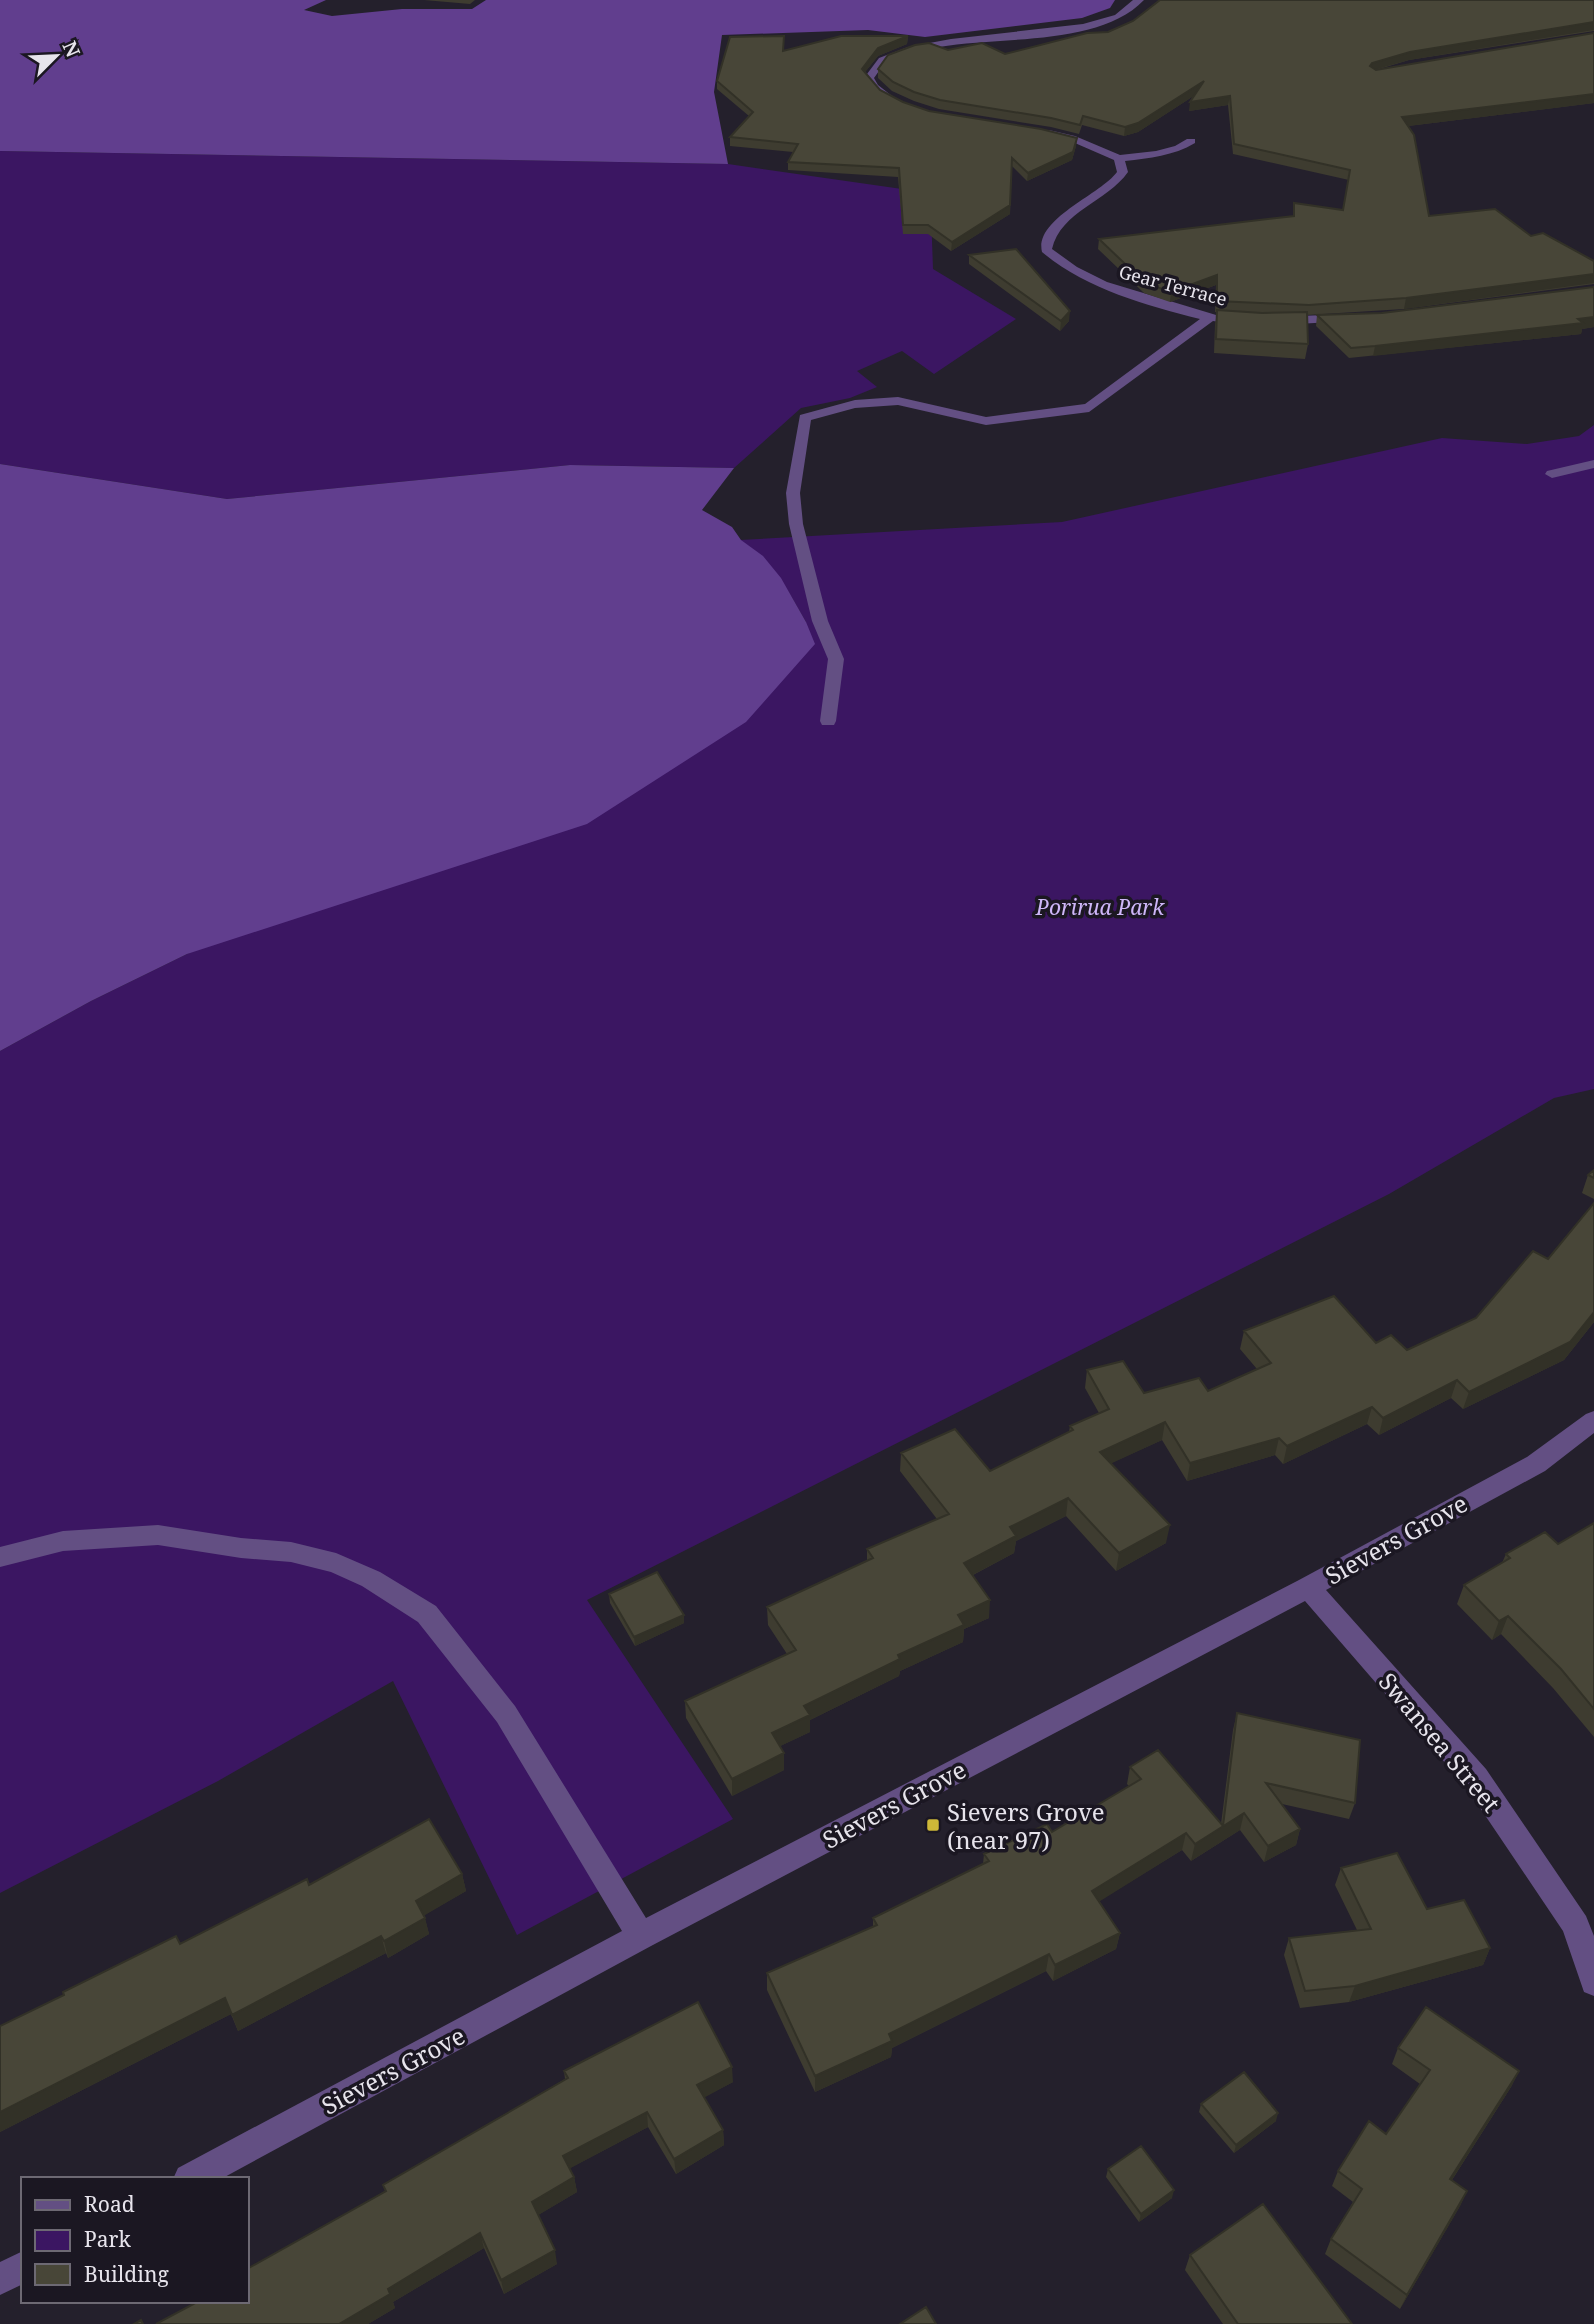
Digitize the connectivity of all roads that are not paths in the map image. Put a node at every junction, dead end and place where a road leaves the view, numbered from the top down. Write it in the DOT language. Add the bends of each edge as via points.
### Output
graph roads {
  1 [pos="1139,0"];
  2 [pos="902,104"];
  3 [pos="1037,130"];
  4 [pos="1191,141"];
  5 [pos="1119,158"];
  6 [pos="1209,317"];
  7 [pos="1356,318"];
  8 [pos="1235,320"];
  9 [pos="1272,321"];
  10 [pos="1594,464"];
  11 [pos="1552,474"];
  12 [pos="828,721"];
  13 [pos="1594,1420"];
  14 [pos="0,1557"];
  15 [pos="1308,1587"];
  16 [pos="641,1936"];
  17 [pos="1594,1982"];
  18 [pos="193,2177"];
  19 [pos="21,2268"];
  20 [pos="0,2279"];
  1 -- 2 [label="street" via="1133,10 1117,19 942,43 887,58 872,69 869,78 880,93"];
  3 -- 5 [label="street"];
  4 -- 5 [label="street" via="1157,154"];
  5 -- 6 [label="street, Gear Terrace" via="1123,172 1117,180 1054,228 1046,250 1086,278"];
  6 -- 8 [label="street, Gear Terrace"];
  6 -- 12 [label="street" via="1089,408 986,421 898,401 855,404 806,418 793,493 810,583 836,659"];
  7 -- 9 [label="street"];
  10 -- 11 [label="street"];
  13 -- 15 [label="street, Sievers Grove" via="1536,1464"];
  14 -- 16 [label="street" via="63,1541 158,1535 291,1552 336,1563 370,1579 427,1614 506,1714"];
  15 -- 16 [label="street, Sievers Grove"];
  15 -- 17 [label="street, Swansea Street" via="1476,1778 1576,1925"];
  16 -- 18 [label="street, Sievers Grove"];
  19 -- 20 [label="street"];
}
